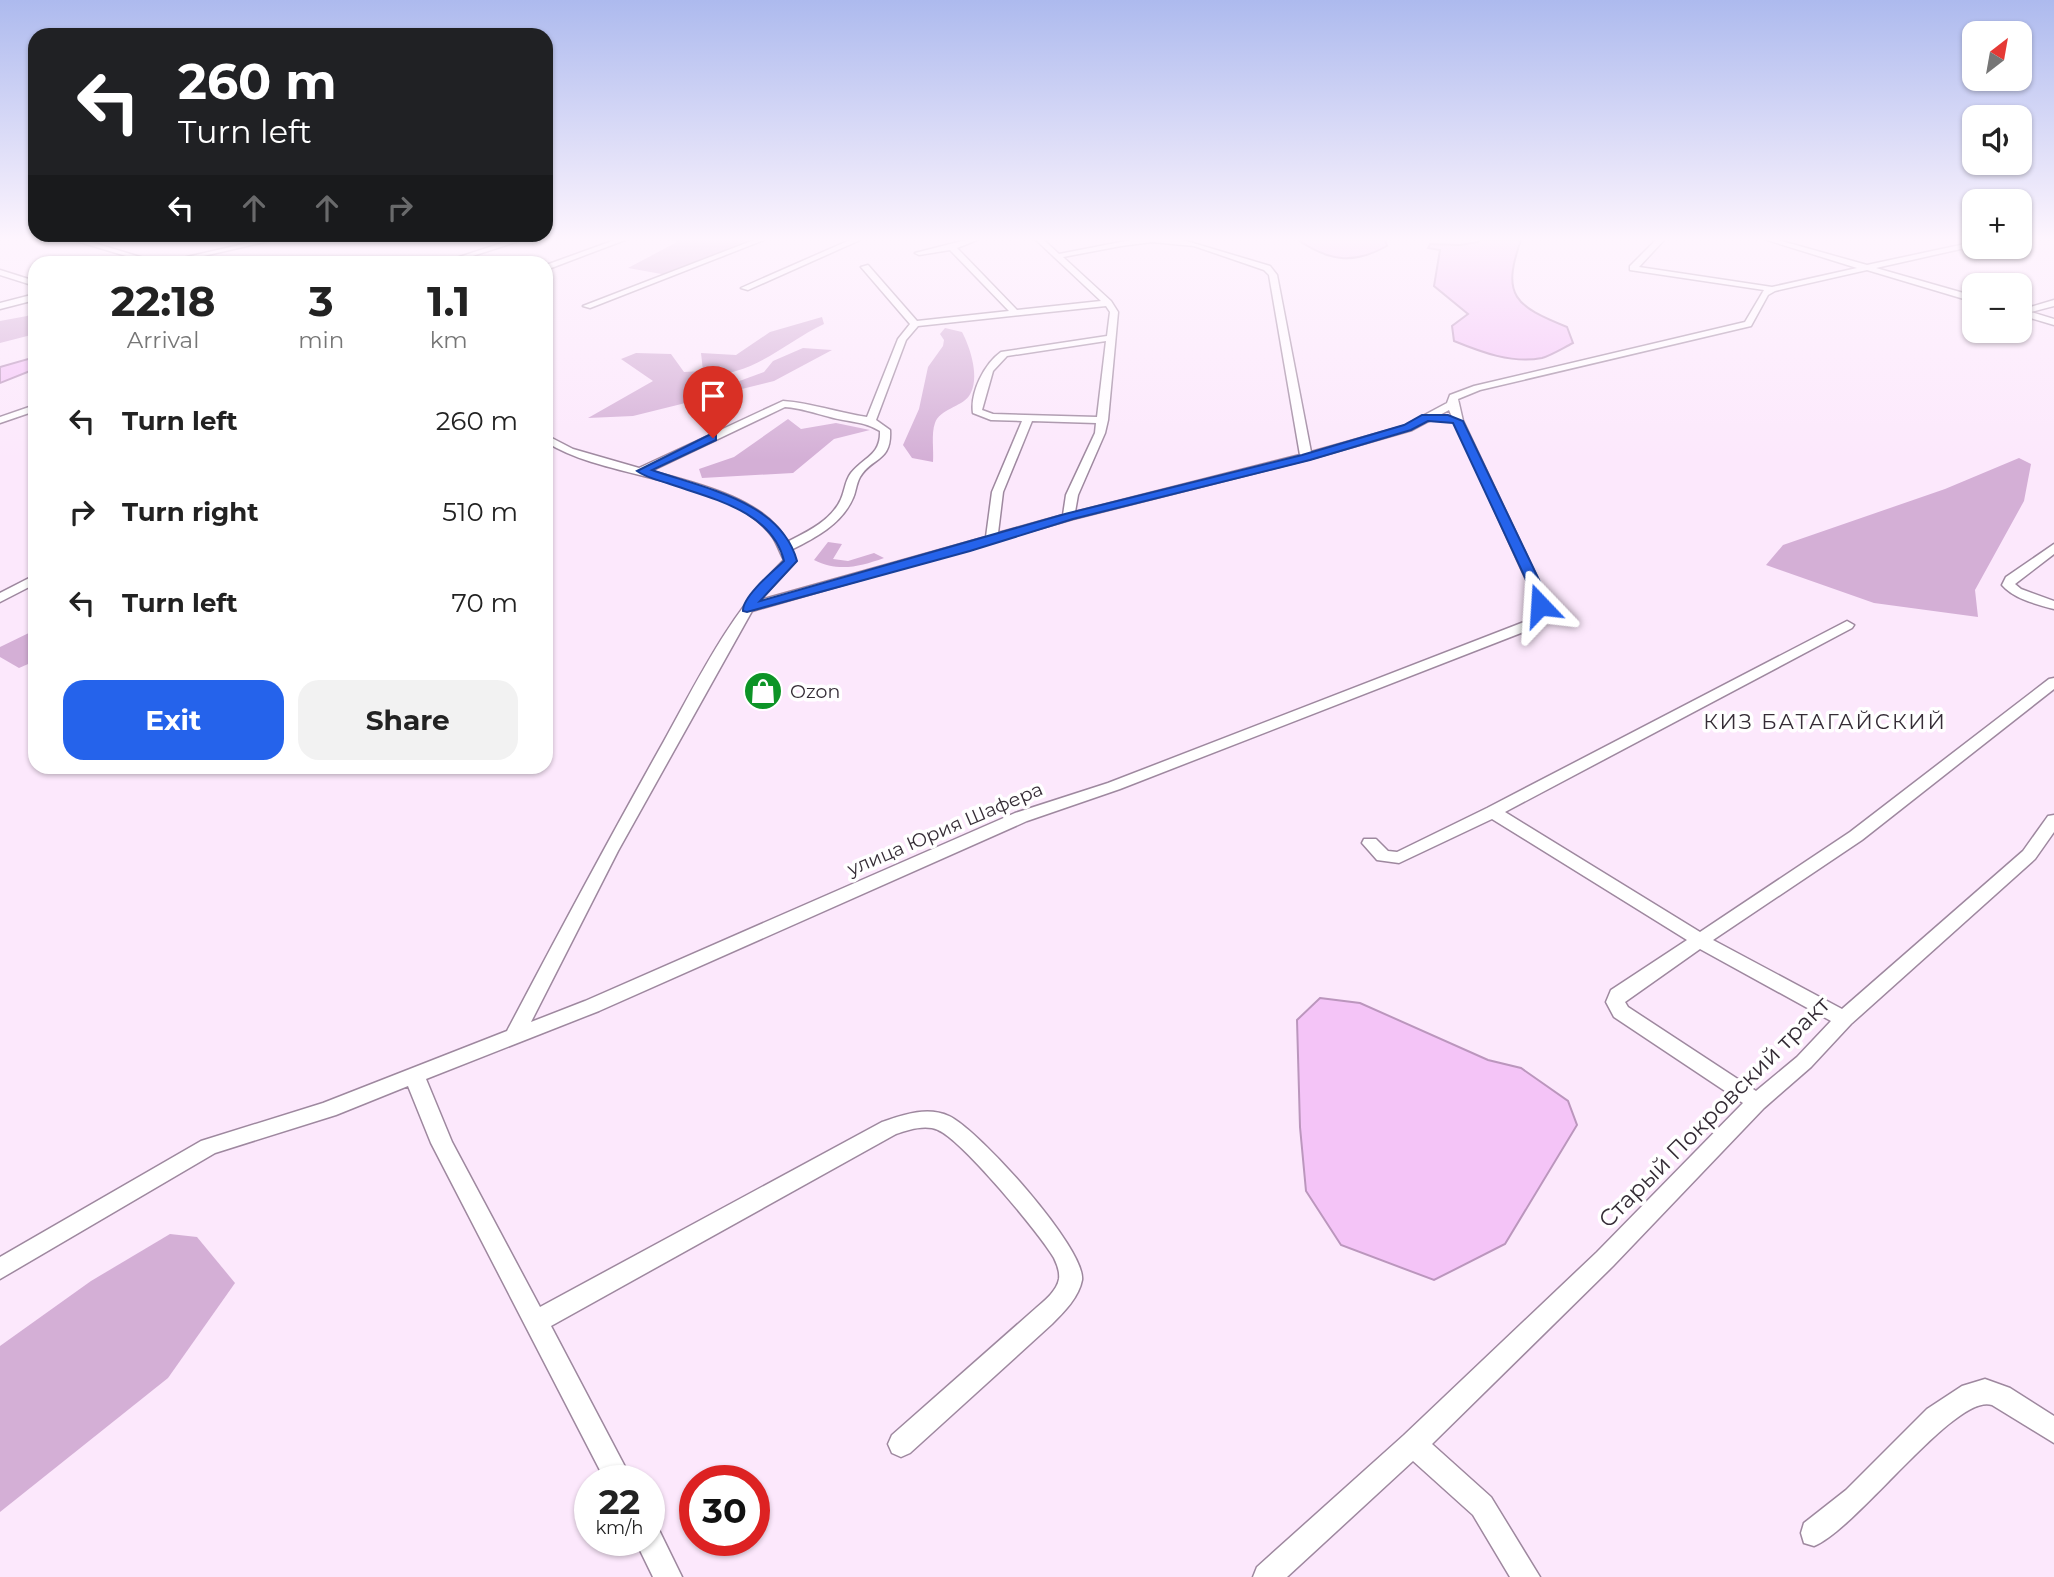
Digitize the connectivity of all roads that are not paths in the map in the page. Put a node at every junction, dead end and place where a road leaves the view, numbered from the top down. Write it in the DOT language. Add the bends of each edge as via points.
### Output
graph roads {
  1 [pos="906,314"];
  2 [pos="1009,314"];
  3 [pos="1114,314"];
  4 [pos="1280,314"];
  5 [pos="1754,314"];
  6 [pos="2032,316"];
  7 [pos="2054,322"];
  8 [pos="915,324"];
  9 [pos="1110,338"];
  10 [pos="1452,404"];
  11 [pos="28,410"];
  12 [pos="1028,418"];
  13 [pos="1426,418"];
  14 [pos="0,420"];
  15 [pos="1103,420"];
  16 [pos="871,421"];
  17 [pos="1458,421"];
  18 [pos="553,442"];
  19 [pos="1306,457"];
  20 [pos="642,471"];
  21 [pos="1069,516"];
  22 [pos="992,540"];
  23 [pos="787,547"];
  24 [pos="2054,548"];
  25 [pos="28,583"];
  26 [pos="0,597"];
  27 [pos="2054,605"];
  28 [pos="747,608"];
  29 [pos="1847,625"];
  30 [pos="2054,682"];
  31 [pos="1493,812"];
  32 [pos="2054,820"];
  33 [pos="1370,843"];
  34 [pos="1701,941"];
  35 [pos="1844,1019"];
  36 [pos="515,1035"];
  37 [pos="414,1075"];
  38 [pos="1757,1102"];
  39 [pos="0,1269"];
  40 [pos="537,1321"];
  41 [pos="2054,1431"];
  42 [pos="901,1444"];
  43 [pos="1413,1444"];
  44 [pos="611,1465"];
  45 [pos="1814,1533"];
  46 [pos="657,1556"];
  47 [pos="668,1577"];
  48 [pos="1268,1577"];
  49 [pos="1526,1577"];
  1 -- 8 [label="street"];
  2 -- 8 [label="street"];
  3 -- 9 [label="street"];
  4 -- 19 [label="street"];
  5 -- 10 [label="street" via="1748,324 1477,388 1453,397"];
  6 -- 7 [label="street"];
  8 -- 16 [label="street" via="902,339"];
  9 -- 12 [label="street" via="997,358 977,411"];
  9 -- 15 [label="street"];
  10 -- 13 [label="street"];
  10 -- 17 [label="street"];
  11 -- 14 [label="street"];
  12 -- 15 [label="street"];
  12 -- 22 [label="street" via="998,487 990,520"];
  13 -- 17 [label="street"];
  13 -- 19 [label="street" via="1408,428"];
  15 -- 21 [label="street" via="1072,495"];
  16 -- 20 [label="street" via="783,404"];
  16 -- 23 [label="street" via="885,430 887,441 876,460 857,474 832,518"];
  17 -- 36 [label="street, улица Юрия Шафера" via="1535,586 1540,605 1536,620 1127,781 1021,817 592,1006"];
  18 -- 20 [label="street" via="578,454"];
  19 -- 21 [label="street"];
  20 -- 23 [label="street" via="737,504 765,521"];
  21 -- 22 [label="street"];
  22 -- 28 [label="street"];
  23 -- 28 [label="street" via="790,561"];
  24 -- 27 [label="street" via="2008,585 2015,592"];
  25 -- 26 [label="street"];
  28 -- 36 [label="street" via="610,851"];
  29 -- 31 [label="street"];
  30 -- 34 [label="street" via="1856,836"];
  31 -- 33 [label="street" via="1399,858 1383,856"];
  31 -- 34 [label="street"];
  32 -- 35 [label="street, Старый Покровский тракт" via="2029,855"];
  34 -- 35 [label="street"];
  34 -- 38 [label="street" via="1618,995 1615,1002 1620,1012"];
  35 -- 38 [label="street, Старый Покровский тракт" via="1804,1062"];
  36 -- 37 [label="street, улица Юрия Шафера"];
  37 -- 39 [label="street, улица Юрия Шафера" via="208,1147"];
  37 -- 40 [label="street" via="442,1143"];
  38 -- 43 [label="street, Старый Покровский тракт" via="1605,1259"];
  40 -- 42 [label="street" via="889,1128 915,1120 942,1122 962,1134 1053,1238 1066,1255 1072,1283 1044,1316"];
  40 -- 44 [label="street"];
  41 -- 45 [label="street" via="1984,1391 1960,1397"];
  43 -- 48 [label="street, Старый Покровский тракт"];
  43 -- 49 [label="street" via="1482,1506"];
  46 -- 47 [label="street"];
}
